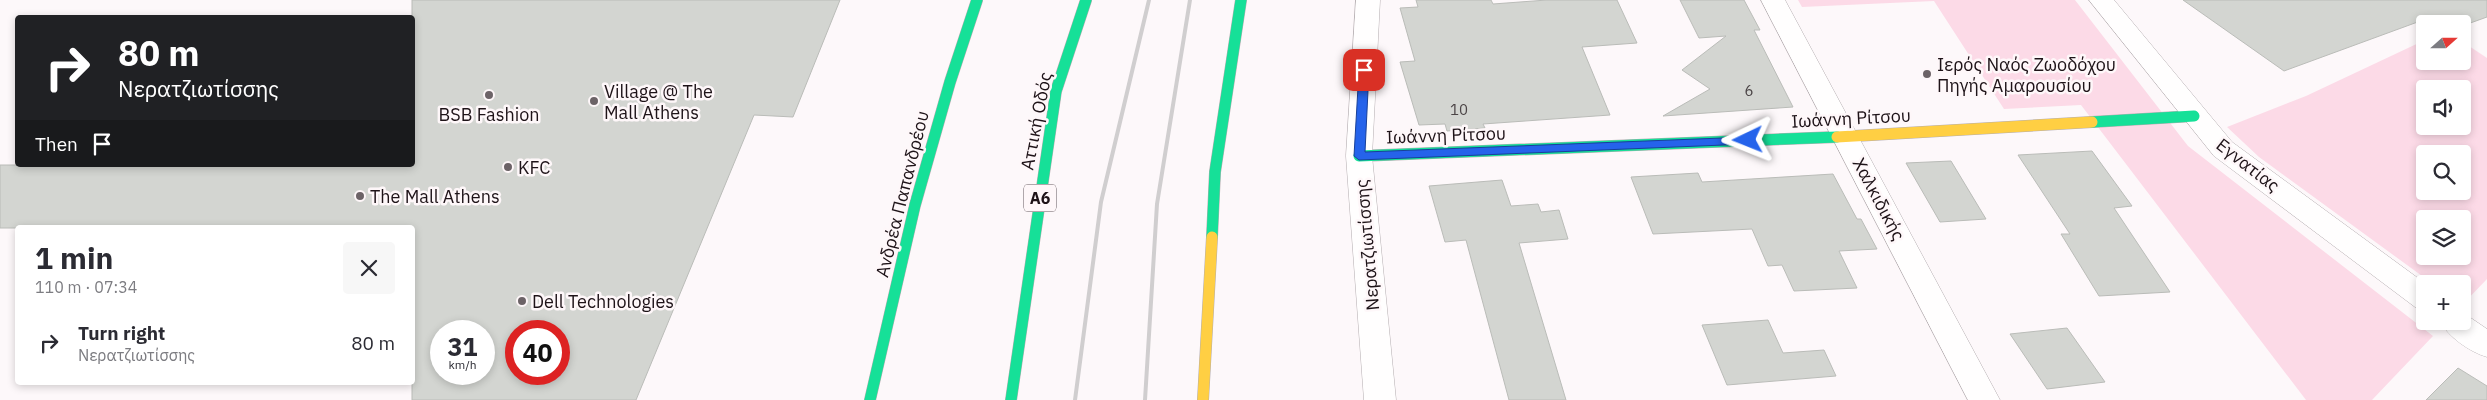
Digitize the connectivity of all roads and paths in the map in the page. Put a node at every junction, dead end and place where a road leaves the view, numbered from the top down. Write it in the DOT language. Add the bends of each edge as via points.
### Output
graph roads {
  1 [pos="977,0"];
  2 [pos="1086,0"];
  3 [pos="1241,0"];
  4 [pos="1368,0"];
  5 [pos="1773,0"];
  6 [pos="2101,0"];
  7 [pos="2194,116"];
  8 [pos="1846,137"];
  9 [pos="1359,156"];
  10 [pos="2416,292"];
  11 [pos="2467,330"];
  12 [pos="2487,345"];
  13 [pos="870,400"];
  14 [pos="1010,400"];
  15 [pos="1203,400"];
  16 [pos="1380,400"];
  17 [pos="1984,400"];
  1 -- 13 [label="main road, Ανδρέα Παπανδρέου" via="915,205"];
  2 -- 14 [label="main road, Αττική Οδός / Α6" via="1056,91"];
  3 -- 15 [label="main road" via="1215,172"];
  4 -- 9 [label="street, Νερατζιωτίσσης"];
  5 -- 8 [label="street, Χαλκιδικής"];
  6 -- 7 [label="street, Εγνατίας"];
  7 -- 8 [label="main road, Ιωάννη Ρίτσου"];
  7 -- 10 [label="street, Εγνατίας" via="2223,149"];
  8 -- 9 [label="main road, Ιωάννη Ρίτσου"];
  8 -- 17 [label="street, Χαλκιδικής"];
  9 -- 16 [label="street, Νερατζιωτίσσης"];
  11 -- 12 [label="street"];
}
